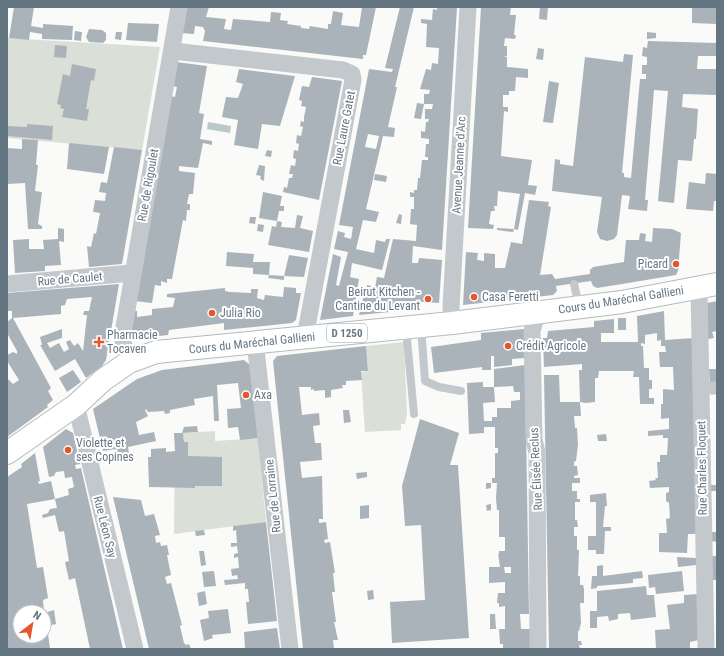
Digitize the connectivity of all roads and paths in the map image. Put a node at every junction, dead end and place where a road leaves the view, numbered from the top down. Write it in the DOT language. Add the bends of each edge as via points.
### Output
graph roads {
  1 [pos="179,7"];
  2 [pos="468,7"];
  3 [pos="173,51"];
  4 [pos="132,274"];
  5 [pos="7,284"];
  6 [pos="574,284"];
  7 [pos="708,286"];
  8 [pos="580,307"];
  9 [pos="534,313"];
  10 [pos="452,323"];
  11 [pos="413,327"];
  12 [pos="305,337"];
  13 [pos="255,342"];
  14 [pos="129,362"];
  15 [pos="709,388"];
  16 [pos="461,391"];
  17 [pos="76,405"];
  18 [pos="414,414"];
  19 [pos="7,453"];
  20 [pos="135,649"];
  21 [pos="290,649"];
  22 [pos="538,649"];
  23 [pos="706,649"];
  1 -- 3 [label="street, Rue de Rigoulet"];
  2 -- 10 [label="street, Avenue Jeanne d'Arc"];
  3 -- 4 [label="street, Rue de Rigoulet"];
  3 -- 12 [label="street, Rue Laure Gatet" via="342,70 352,74 353,80"];
  4 -- 5 [label="street, Rue de Caulet"];
  4 -- 14 [label="street, Rue de Rigoulet" via="123,333"];
  6 -- 8 [label="lane"];
  7 -- 8 [label="main road, Cours du Maréchal Gallieni / D 1250"];
  7 -- 15 [label="street, Rue Charles Floquet"];
  8 -- 9 [label="main road, Cours du Maréchal Gallieni / D 1250"];
  9 -- 10 [label="main road, Cours du Maréchal Gallieni / D 1250"];
  9 -- 22 [label="street, Rue Élisée Reclus" via="532,331 539,552"];
  10 -- 11 [label="main road, Cours du Maréchal Gallieni / D 1250"];
  11 -- 12 [label="main road, Cours du Maréchal Gallieni / D 1250"];
  11 -- 16 [label="lane" via="425,381 439,387"];
  11 -- 18 [label="lane"];
  12 -- 13 [label="main road, Cours du Maréchal Gallieni / D 1250"];
  13 -- 14 [label="main road, Cours du Maréchal Gallieni / D 1250" via="156,352"];
  13 -- 21 [label="street, Rue de Lorraine"];
  14 -- 17 [label="main road, Cours du Maréchal Gallieni / D 1250" via="103,380"];
  15 -- 23 [label="street, Rue Charles Floquet"];
  17 -- 19 [label="main road, Cours du Maréchal Gallieni / D 1250"];
  17 -- 20 [label="street, Rue Léon Say"];
}
